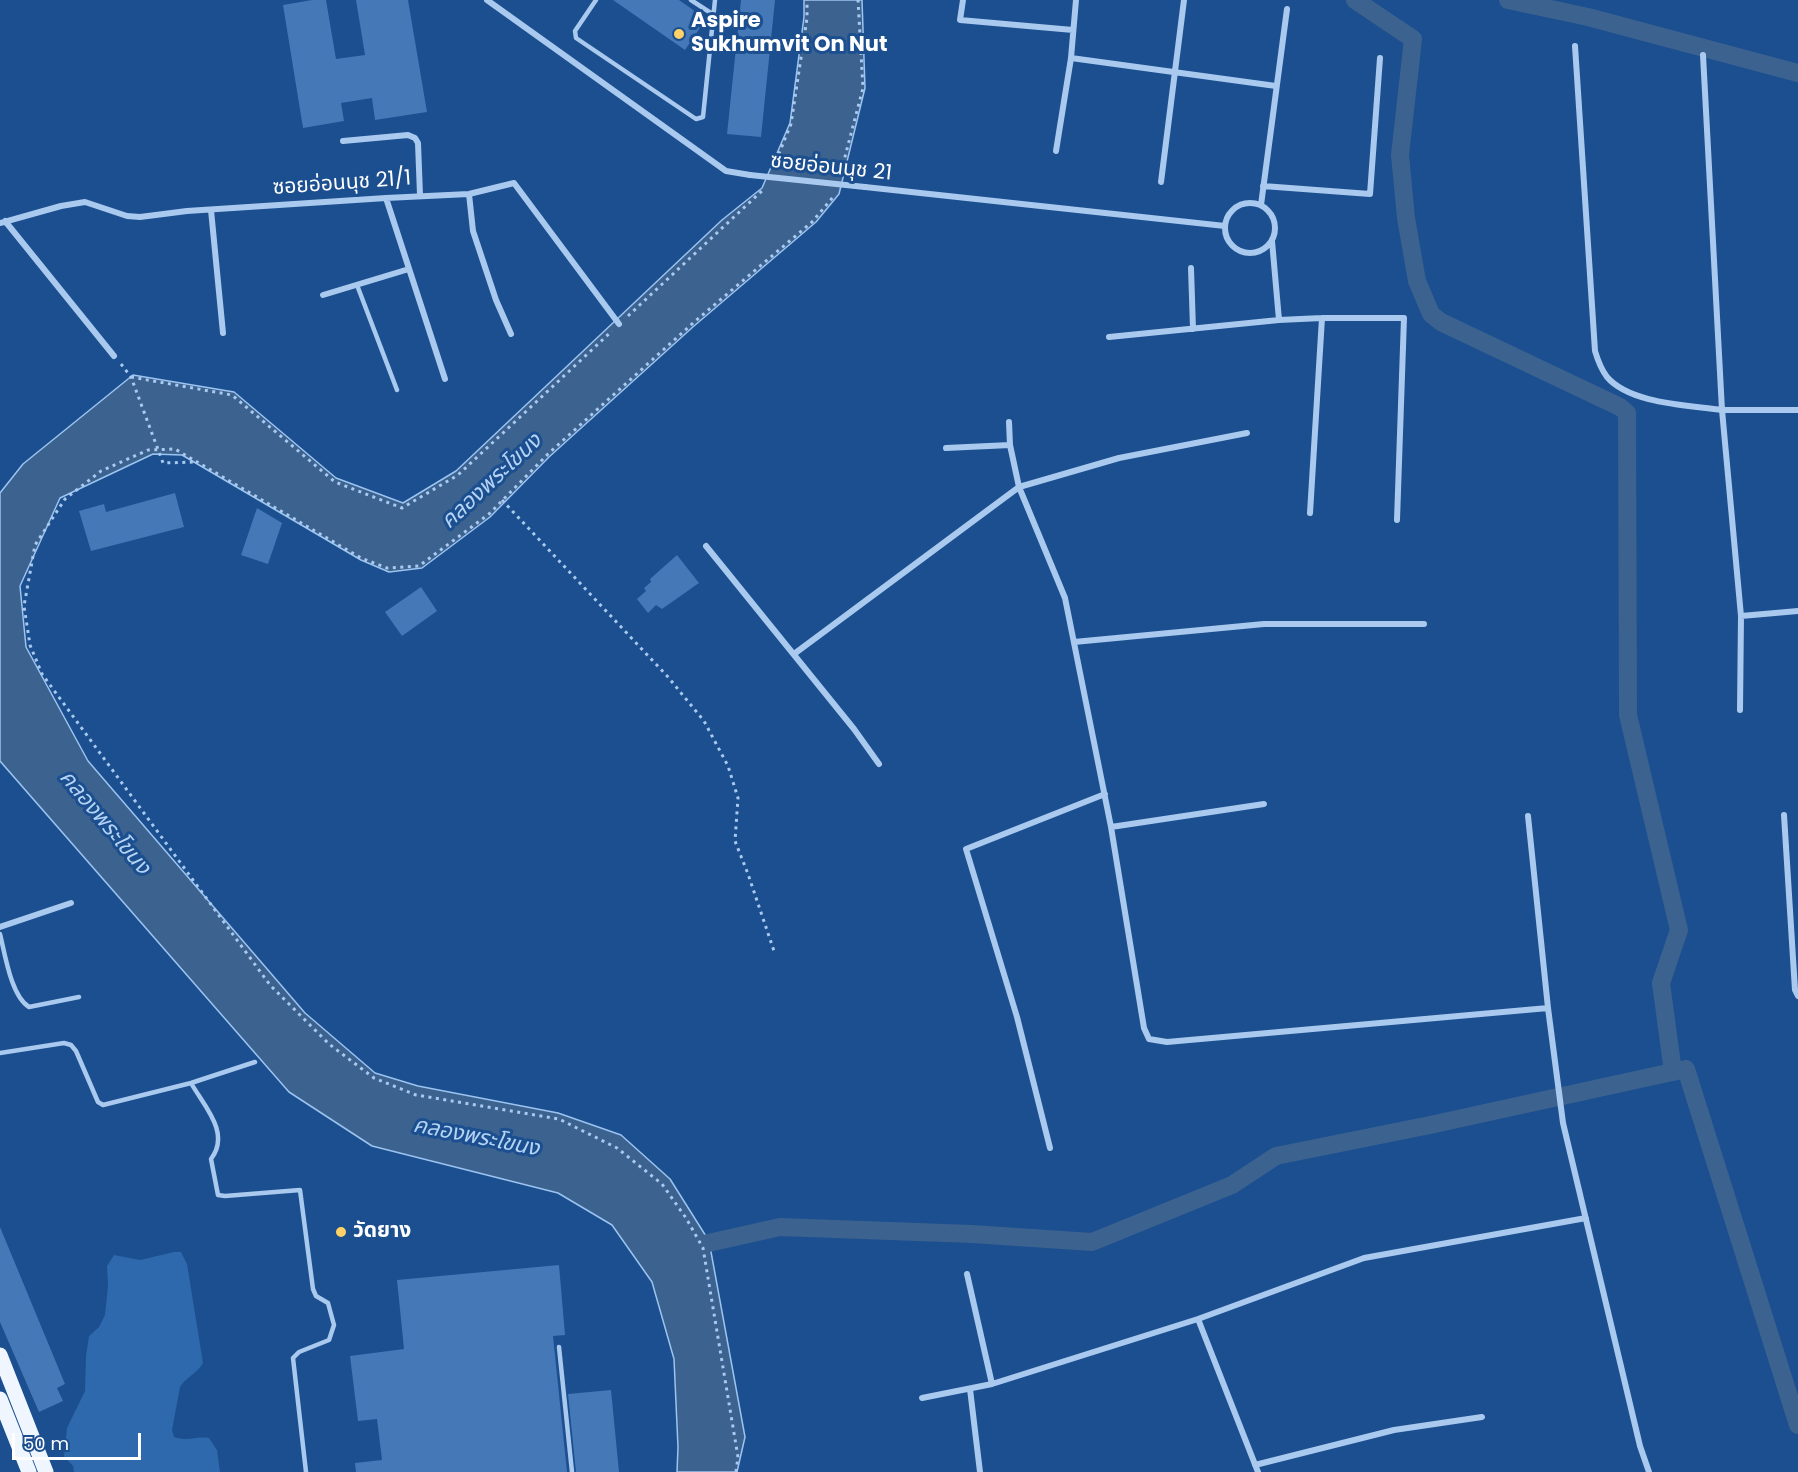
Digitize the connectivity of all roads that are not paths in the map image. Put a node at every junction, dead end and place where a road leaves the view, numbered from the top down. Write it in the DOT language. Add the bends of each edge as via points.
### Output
graph roads {
  1 [pos="487,0"];
  2 [pos="596,0"];
  3 [pos="691,0"];
  4 [pos="715,0"];
  5 [pos="963,0"];
  6 [pos="1076,0"];
  7 [pos="1184,0"];
  8 [pos="1287,9"];
  9 [pos="714,15"];
  10 [pos="1073,30"];
  11 [pos="1575,46"];
  12 [pos="1703,55"];
  13 [pos="1071,58"];
  14 [pos="1380,58"];
  15 [pos="1176,73"];
  16 [pos="1276,86"];
  17 [pos="343,141"];
  18 [pos="1056,151"];
  19 [pos="1161,182"];
  20 [pos="1263,186"];
  21 [pos="469,194"];
  22 [pos="420,195"];
  23 [pos="386,198"];
  24 [pos="1261,205"];
  25 [pos="212,210"];
  26 [pos="3,222"];
  27 [pos="1225,226"];
  28 [pos="1272,241"];
  29 [pos="1191,268"];
  30 [pos="409,269"];
  31 [pos="357,285"];
  32 [pos="323,296"];
  33 [pos="1322,318"];
  34 [pos="1280,320"];
  35 [pos="619,324"];
  36 [pos="1193,329"];
  37 [pos="223,333"];
  38 [pos="511,334"];
  39 [pos="1109,337"];
  40 [pos="114,356"];
  41 [pos="445,379"];
  42 [pos="397,390"];
  43 [pos="1722,410"];
  44 [pos="1798,410"];
  45 [pos="1009,423"];
  46 [pos="1247,433"];
  47 [pos="1010,445"];
  48 [pos="946,448"];
  49 [pos="1019,487"];
  50 [pos="1310,513"];
  51 [pos="1397,520"];
  52 [pos="706,546"];
  53 [pos="1798,611"];
  54 [pos="1741,616"];
  55 [pos="1424,624"];
  56 [pos="1074,642"];
  57 [pos="794,654"];
  58 [pos="1740,710"];
  59 [pos="879,764"];
  60 [pos="1105,794"];
  61 [pos="1264,804"];
  62 [pos="1784,815"];
  63 [pos="1528,816"];
  64 [pos="1111,827"];
  65 [pos="71,903"];
  66 [pos="0,927"];
  67 [pos="0,934"];
  68 [pos="1798,996"];
  69 [pos="79,997"];
  70 [pos="1548,1008"];
  71 [pos="0,1053"];
  72 [pos="255,1062"];
  73 [pos="191,1083"];
  74 [pos="1050,1148"];
  75 [pos="1586,1218"];
  76 [pos="967,1274"];
  77 [pos="1198,1319"];
  78 [pos="559,1347"];
  79 [pos="0,1355"];
  80 [pos="992,1384"];
  81 [pos="970,1389"];
  82 [pos="922,1398"];
  83 [pos="0,1399"];
  84 [pos="1482,1417"];
  85 [pos="1255,1465"];
  86 [pos="29,1472"];
  87 [pos="46,1472"];
  88 [pos="306,1472"];
  89 [pos="572,1472"];
  90 [pos="980,1472"];
  91 [pos="1258,1472"];
  92 [pos="1649,1472"];
  1 -- 27 [label="street, ซอยอ่อนนุช 21, bridge" via="726,171"];
  2 -- 9 [label="lane" via="575,31 576,38 698,119 703,117"];
  3 -- 9 [label="lane"];
  4 -- 9 [label="lane"];
  5 -- 10 [label="street" via="960,20"];
  6 -- 10 [label="street"];
  7 -- 15 [label="street"];
  8 -- 16 [label="street"];
  10 -- 13 [label="street"];
  11 -- 43 [label="street" via="1595,351 1600,365 1608,378 1634,395"];
  12 -- 43 [label="street"];
  13 -- 15 [label="street"];
  13 -- 18 [label="street"];
  14 -- 20 [label="street" via="1370,194"];
  15 -- 16 [label="street"];
  15 -- 19 [label="street"];
  16 -- 20 [label="street"];
  17 -- 22 [label="street" via="408,135 415,138"];
  20 -- 24 [label="street"];
  21 -- 22 [label="street, ซอยอ่อนนุช 21/1"];
  21 -- 35 [label="street, ซอยอ่อนนุช 21/1" via="516,184"];
  21 -- 38 [label="street" via="473,231"];
  22 -- 23 [label="street, ซอยอ่อนนุช 21/1"];
  23 -- 25 [label="street, ซอยอ่อนนุช 21/1"];
  23 -- 30 [label="street"];
  24 -- 27 [label="street" via="1237,206"];
  24 -- 28 [label="street" via="1275,224"];
  25 -- 26 [label="street, ซอยอ่อนนุช 21/1" via="134,217 85,202"];
  25 -- 37 [label="street"];
  26 -- 40 [label="street"];
  27 -- 28 [label="street" via="1229,243 1243,253 1260,252"];
  28 -- 34 [label="street"];
  29 -- 36 [label="street"];
  30 -- 31 [label="street"];
  30 -- 41 [label="street"];
  31 -- 32 [label="street"];
  31 -- 42 [label="lane"];
  33 -- 34 [label="street"];
  33 -- 50 [label="street"];
  33 -- 51 [label="street" via="1404,318"];
  34 -- 36 [label="street"];
  36 -- 39 [label="street"];
  43 -- 44 [label="street"];
  43 -- 54 [label="street"];
  45 -- 47 [label="street"];
  46 -- 49 [label="street" via="1119,458"];
  47 -- 48 [label="street"];
  47 -- 49 [label="street"];
  49 -- 56 [label="street" via="1065,598"];
  49 -- 57 [label="street"];
  52 -- 57 [label="street"];
  53 -- 54 [label="street"];
  54 -- 58 [label="street"];
  55 -- 56 [label="street" via="1264,624"];
  56 -- 60 [label="street"];
  57 -- 59 [label="street"];
  60 -- 64 [label="street"];
  60 -- 74 [label="street" via="966,849 1017,1017"];
  61 -- 64 [label="street"];
  62 -- 68 [label="street"];
  63 -- 70 [label="street"];
  64 -- 70 [label="street" via="1144,1028 1152,1040 1167,1042"];
  65 -- 66 [label="street"];
  67 -- 69 [label="lane" via="22,1003 29,1007"];
  70 -- 75 [label="street" via="1563,1123"];
  71 -- 73 [label="lane" via="71,1045 103,1105"];
  72 -- 73 [label="lane"];
  73 -- 88 [label="lane" via="211,1114 219,1141 211,1160 218,1195 300,1190 313,1289 316,1296 328,1303 334,1325 330,1340 293,1358"];
  75 -- 77 [label="street" via="1364,1258"];
  75 -- 92 [label="street"];
  76 -- 80 [label="street"];
  77 -- 80 [label="street"];
  77 -- 85 [label="street"];
  78 -- 89 [label="lane"];
  79 -- 87 [label="main road"];
  80 -- 81 [label="street"];
  81 -- 82 [label="street"];
  81 -- 90 [label="street"];
  83 -- 86 [label="main road"];
  84 -- 85 [label="street" via="1394,1430"];
  85 -- 91 [label="street"];
}
